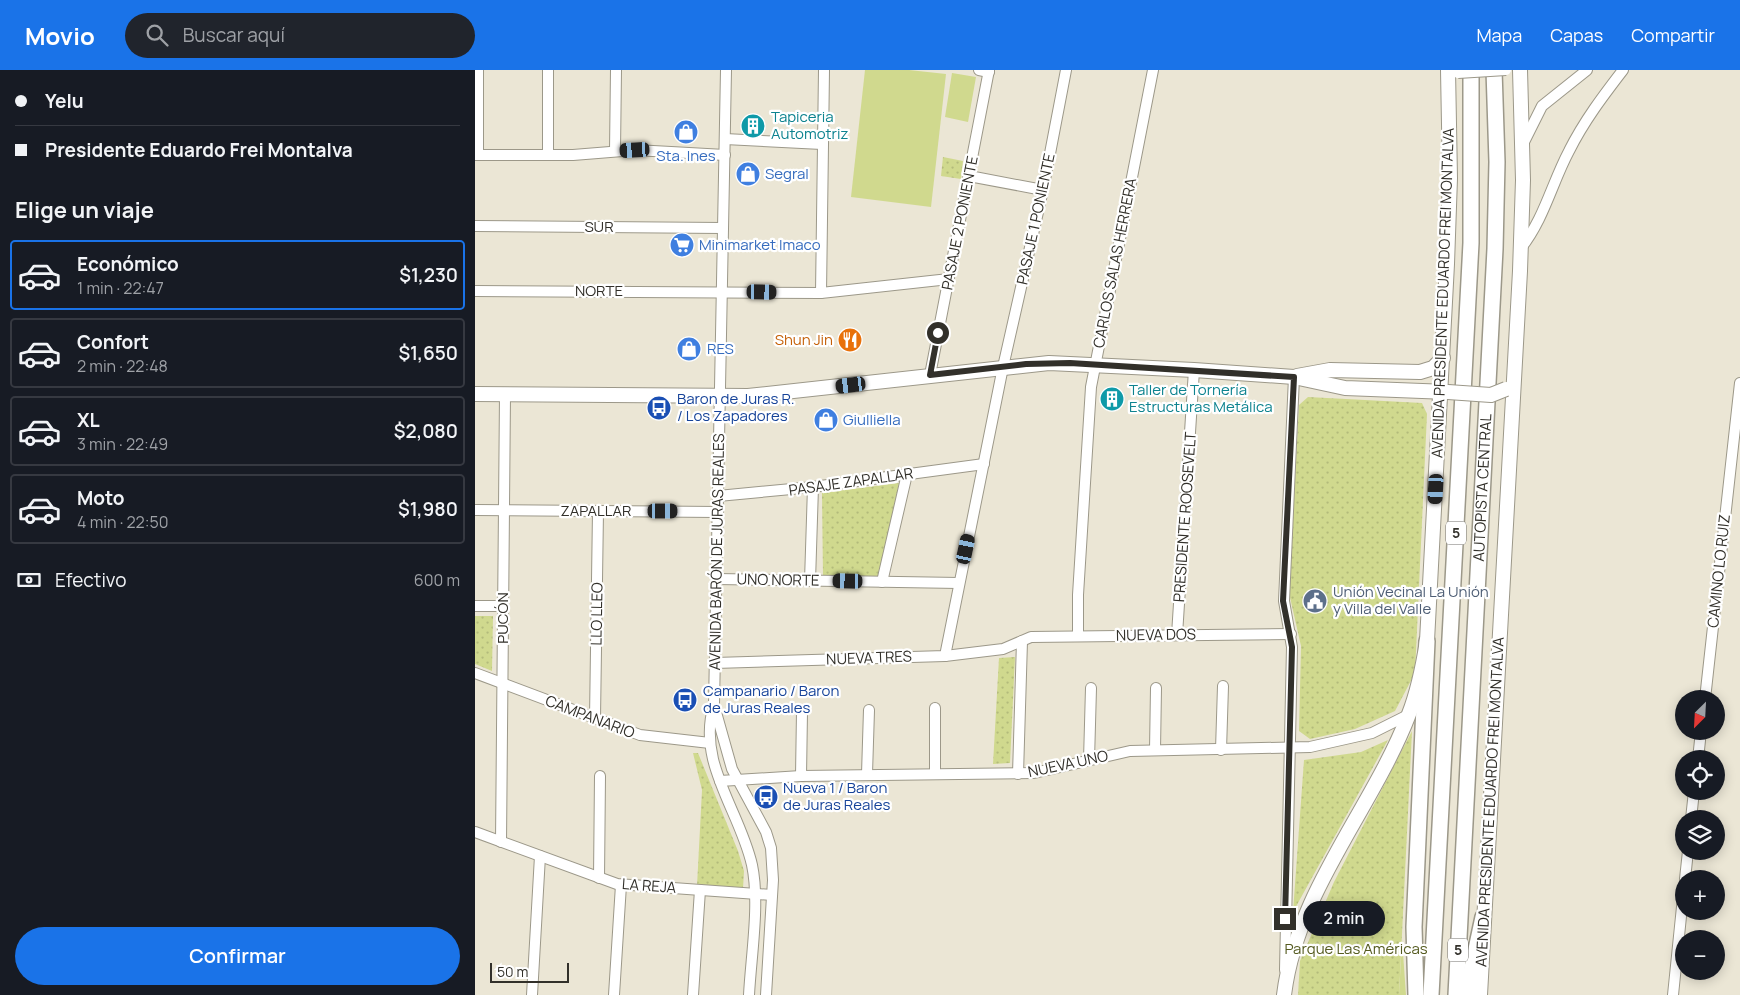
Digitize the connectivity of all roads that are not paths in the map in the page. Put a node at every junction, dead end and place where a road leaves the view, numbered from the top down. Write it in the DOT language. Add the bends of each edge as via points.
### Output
graph roads {
  1 [pos="478,70"];
  2 [pos="549,70"];
  3 [pos="616,70"];
  4 [pos="726,70"];
  5 [pos="824,70"];
  6 [pos="1066,70"];
  7 [pos="1153,70"];
  8 [pos="1494,70"];
  9 [pos="1506,70"];
  10 [pos="1520,70"];
  11 [pos="1587,70"];
  12 [pos="1623,70"];
  13 [pos="985,71"];
  14 [pos="1456,71"];
  15 [pos="477,82"];
  16 [pos="725,139"];
  17 [pos="1523,143"];
  18 [pos="822,144"];
  19 [pos="615,151"];
  20 [pos="476,154"];
  21 [pos="548,155"];
  22 [pos="725,155"];
  23 [pos="969,176"];
  24 [pos="1043,190"];
  25 [pos="475,226"];
  26 [pos="723,228"];
  27 [pos="1521,248"];
  28 [pos="949,279"];
  29 [pos="475,291"];
  30 [pos="722,292"];
  31 [pos="821,293"];
  32 [pos="1443,358"];
  33 [pos="1094,364"];
  34 [pos="1003,367"];
  35 [pos="1194,370"];
  36 [pos="930,375"];
  37 [pos="1294,377"];
  38 [pos="1511,384"];
  39 [pos="1740,384"];
  40 [pos="1445,392"];
  41 [pos="475,394"];
  42 [pos="505,394"];
  43 [pos="720,396"];
  44 [pos="984,464"];
  45 [pos="907,474"];
  46 [pos="813,488"];
  47 [pos="718,496"];
  48 [pos="475,510"];
  49 [pos="504,510"];
  50 [pos="598,511"];
  51 [pos="718,512"];
  52 [pos="717,579"];
  53 [pos="811,581"];
  54 [pos="882,582"];
  55 [pos="959,583"];
  56 [pos="475,606"];
  57 [pos="503,606"];
  58 [pos="1291,634"];
  59 [pos="1177,635"];
  60 [pos="1078,636"];
  61 [pos="1022,641"];
  62 [pos="1427,641"];
  63 [pos="945,656"];
  64 [pos="715,662"];
  65 [pos="475,673"];
  66 [pos="502,683"];
  67 [pos="1223,686"];
  68 [pos="1091,688"];
  69 [pos="1156,688"];
  70 [pos="1706,690"];
  71 [pos="714,705"];
  72 [pos="935,708"];
  73 [pos="869,710"];
  74 [pos="801,712"];
  75 [pos="1409,715"];
  76 [pos="595,718"];
  77 [pos="709,743"];
  78 [pos="1290,749"];
  79 [pos="1155,750"];
  80 [pos="1221,750"];
  81 [pos="1089,760"];
  82 [pos="867,774"];
  83 [pos="935,774"];
  84 [pos="1018,774"];
  85 [pos="600,776"];
  86 [pos="801,776"];
  87 [pos="737,780"];
  88 [pos="720,781"];
  89 [pos="475,832"];
  90 [pos="501,842"];
  91 [pos="540,856"];
  92 [pos="599,878"];
  93 [pos="621,885"];
  94 [pos="700,890"];
  95 [pos="755,893"];
  96 [pos="772,895"];
  97 [pos="1483,917"];
  98 [pos="1681,920"];
  99 [pos="1285,991"];
  100 [pos="532,995"];
  101 [pos="614,995"];
  102 [pos="693,995"];
  103 [pos="749,995"];
  104 [pos="766,995"];
  105 [pos="1416,995"];
  106 [pos="1431,995"];
  107 [pos="1456,995"];
  108 [pos="1466,995"];
  109 [pos="1480,995"];
  110 [pos="1673,995"];
  1 -- 15 [label="street"];
  2 -- 21 [label="street"];
  3 -- 19 [label="street"];
  4 -- 16 [label="street, AVENIDA BARÓN DE JURAS REALES"];
  5 -- 18 [label="street"];
  6 -- 24 [label="street, PASAJE 1 PONIENTE"];
  7 -- 33 [label="street, CARLOS SALAS HERRERA"];
  8 -- 107 [label="highway, AUTOPISTA CENTRAL / 5" via="1497,153 1495,249"];
  9 -- 14 [label="street, bridge"];
  10 -- 17 [label="main road, AVENIDA PRESIDENTE EDUARDO FREI MONTALVA"];
  11 -- 17 [label="street" via="1543,106"];
  12 -- 27 [label="street" via="1581,128 1541,218"];
  13 -- 23 [label="street, PASAJE 2 PONIENTE"];
  14 -- 32 [label="main road, AVENIDA PRESIDENTE EDUARDO FREI MONTALVA"];
  14 -- 106 [label="highway, AUTOPISTA CENTRAL / 5" via="1471,243"];
  15 -- 20 [label="street"];
  16 -- 18 [label="street"];
  16 -- 22 [label="street, AVENIDA BARÓN DE JURAS REALES"];
  17 -- 27 [label="main road, AVENIDA PRESIDENTE EDUARDO FREI MONTALVA"];
  18 -- 31 [label="street"];
  19 -- 21 [label="street"];
  19 -- 22 [label="street" via="667,150"];
  20 -- 21 [label="street"];
  22 -- 26 [label="street, AVENIDA BARÓN DE JURAS REALES"];
  23 -- 24 [label="street"];
  23 -- 28 [label="street, PASAJE 2 PONIENTE"];
  24 -- 34 [label="street, PASAJE 1 PONIENTE"];
  25 -- 26 [label="street, SUR"];
  26 -- 30 [label="street, AVENIDA BARÓN DE JURAS REALES"];
  27 -- 38 [label="main road, AVENIDA PRESIDENTE EDUARDO FREI MONTALVA"];
  28 -- 31 [label="street, NORTE"];
  28 -- 36 [label="street, PASAJE 2 PONIENTE"];
  29 -- 30 [label="street, NORTE"];
  30 -- 31 [label="street, NORTE"];
  30 -- 43 [label="street, AVENIDA BARÓN DE JURAS REALES"];
  32 -- 37 [label="main road" via="1433,368 1420,372 1330,370"];
  32 -- 40 [label="main road, AVENIDA PRESIDENTE EDUARDO FREI MONTALVA"];
  33 -- 34 [label="main road"];
  33 -- 35 [label="main road"];
  33 -- 60 [label="street, CARLOS SALAS HERRERA"];
  34 -- 36 [label="main road"];
  34 -- 44 [label="street, PASAJE 1 PONIENTE"];
  35 -- 37 [label="main road"];
  35 -- 59 [label="street, PRESIDENTE ROOSEVELT"];
  36 -- 43 [label="main road" via="770,395"];
  37 -- 40 [label="main road" via="1345,388"];
  37 -- 58 [label="street" via="1283,601"];
  38 -- 40 [label="main road, bridge" via="1494,394"];
  38 -- 97 [label="main road, AVENIDA PRESIDENTE EDUARDO FREI MONTALVA"];
  39 -- 70 [label="street, CAMINO LO RUIZ"];
  40 -- 62 [label="main road, AVENIDA PRESIDENTE EDUARDO FREI MONTALVA"];
  41 -- 42 [label="main road"];
  42 -- 43 [label="main road"];
  42 -- 49 [label="street, PUCÓN"];
  43 -- 47 [label="street, AVENIDA BARÓN DE JURAS REALES"];
  44 -- 45 [label="street, PASAJE ZAPALLAR"];
  44 -- 55 [label="street, PASAJE 1 PONIENTE"];
  45 -- 46 [label="street, PASAJE ZAPALLAR"];
  45 -- 54 [label="street"];
  46 -- 47 [label="street, PASAJE ZAPALLAR"];
  46 -- 53 [label="street"];
  47 -- 51 [label="street, AVENIDA BARÓN DE JURAS REALES"];
  48 -- 49 [label="street, ZAPALLAR"];
  49 -- 50 [label="street, ZAPALLAR"];
  49 -- 57 [label="street, PUCÓN"];
  50 -- 51 [label="street, ZAPALLAR"];
  50 -- 76 [label="street, LLO LLEO"];
  51 -- 52 [label="street, AVENIDA BARÓN DE JURAS REALES"];
  52 -- 53 [label="street, UNO NORTE"];
  52 -- 64 [label="street, AVENIDA BARÓN DE JURAS REALES"];
  53 -- 54 [label="street, UNO NORTE"];
  54 -- 55 [label="street, UNO NORTE"];
  55 -- 63 [label="street, PASAJE 1 PONIENTE"];
  56 -- 57 [label="street"];
  57 -- 66 [label="street, PUCÓN"];
  58 -- 59 [label="street, NUEVA DOS"];
  58 -- 78 [label="street"];
  59 -- 60 [label="street, NUEVA DOS"];
  60 -- 61 [label="street, NUEVA DOS" via="1031,637"];
  61 -- 63 [label="street, NUEVA TRES" via="1003,649"];
  61 -- 84 [label="street"];
  62 -- 75 [label="main road, AVENIDA PRESIDENTE EDUARDO FREI MONTALVA"];
  62 -- 105 [label="highway" via="1414,927"];
  63 -- 64 [label="street, NUEVA TRES"];
  64 -- 71 [label="street, AVENIDA BARÓN DE JURAS REALES"];
  65 -- 66 [label="street, CAMPANARIO"];
  66 -- 76 [label="street, CAMPANARIO"];
  66 -- 90 [label="street, PUCÓN"];
  67 -- 80 [label="street"];
  68 -- 81 [label="street"];
  69 -- 79 [label="street"];
  71 -- 77 [label="street, AVENIDA BARÓN DE JURAS REALES"];
  71 -- 87 [label="street, AVENIDA BARÓN DE JURAS REALES"];
  72 -- 83 [label="street"];
  73 -- 82 [label="street"];
  74 -- 86 [label="street"];
  75 -- 78 [label="street, NUEVA UNO" via="1372,733"];
  75 -- 99 [label="main road, AVENIDA PRESIDENTE EDUARDO FREI MONTALVA" via="1313,898 1293,952"];
  76 -- 77 [label="street, CAMPANARIO" via="645,737"];
  77 -- 88 [label="street, AVENIDA BARÓN DE JURAS REALES"];
  78 -- 80 [label="street, NUEVA UNO"];
  78 -- 99 [label="street"];
  79 -- 80 [label="street, NUEVA UNO"];
  79 -- 81 [label="street, NUEVA UNO" via="1130,751"];
  81 -- 84 [label="street, NUEVA UNO" via="1033,774"];
  82 -- 83 [label="street, NUEVA UNO"];
  82 -- 86 [label="street, NUEVA UNO"];
  83 -- 84 [label="street, NUEVA UNO"];
  85 -- 92 [label="street"];
  86 -- 87 [label="street, NUEVA UNO"];
  87 -- 88 [label="street, NUEVA UNO"];
  87 -- 96 [label="street, AVENIDA BARÓN DE JURAS REALES" via="766,832 771,848"];
  88 -- 95 [label="street, AVENIDA BARÓN DE JURAS REALES" via="749,854"];
  89 -- 90 [label="street, LA REJA"];
  90 -- 91 [label="street, LA REJA"];
  91 -- 92 [label="street, LA REJA"];
  91 -- 100 [label="street"];
  92 -- 93 [label="street, LA REJA"];
  93 -- 94 [label="street, LA REJA"];
  93 -- 101 [label="street"];
  94 -- 95 [label="street, LA REJA"];
  94 -- 102 [label="street"];
  95 -- 96 [label="street, LA REJA"];
  95 -- 103 [label="street, AVENIDA BARÓN DE JURAS REALES"];
  96 -- 104 [label="street, AVENIDA BARÓN DE JURAS REALES"];
  97 -- 108 [label="highway"];
  97 -- 109 [label="main road, AVENIDA PRESIDENTE EDUARDO FREI MONTALVA"];
  98 -- 110 [label="street"];
}
